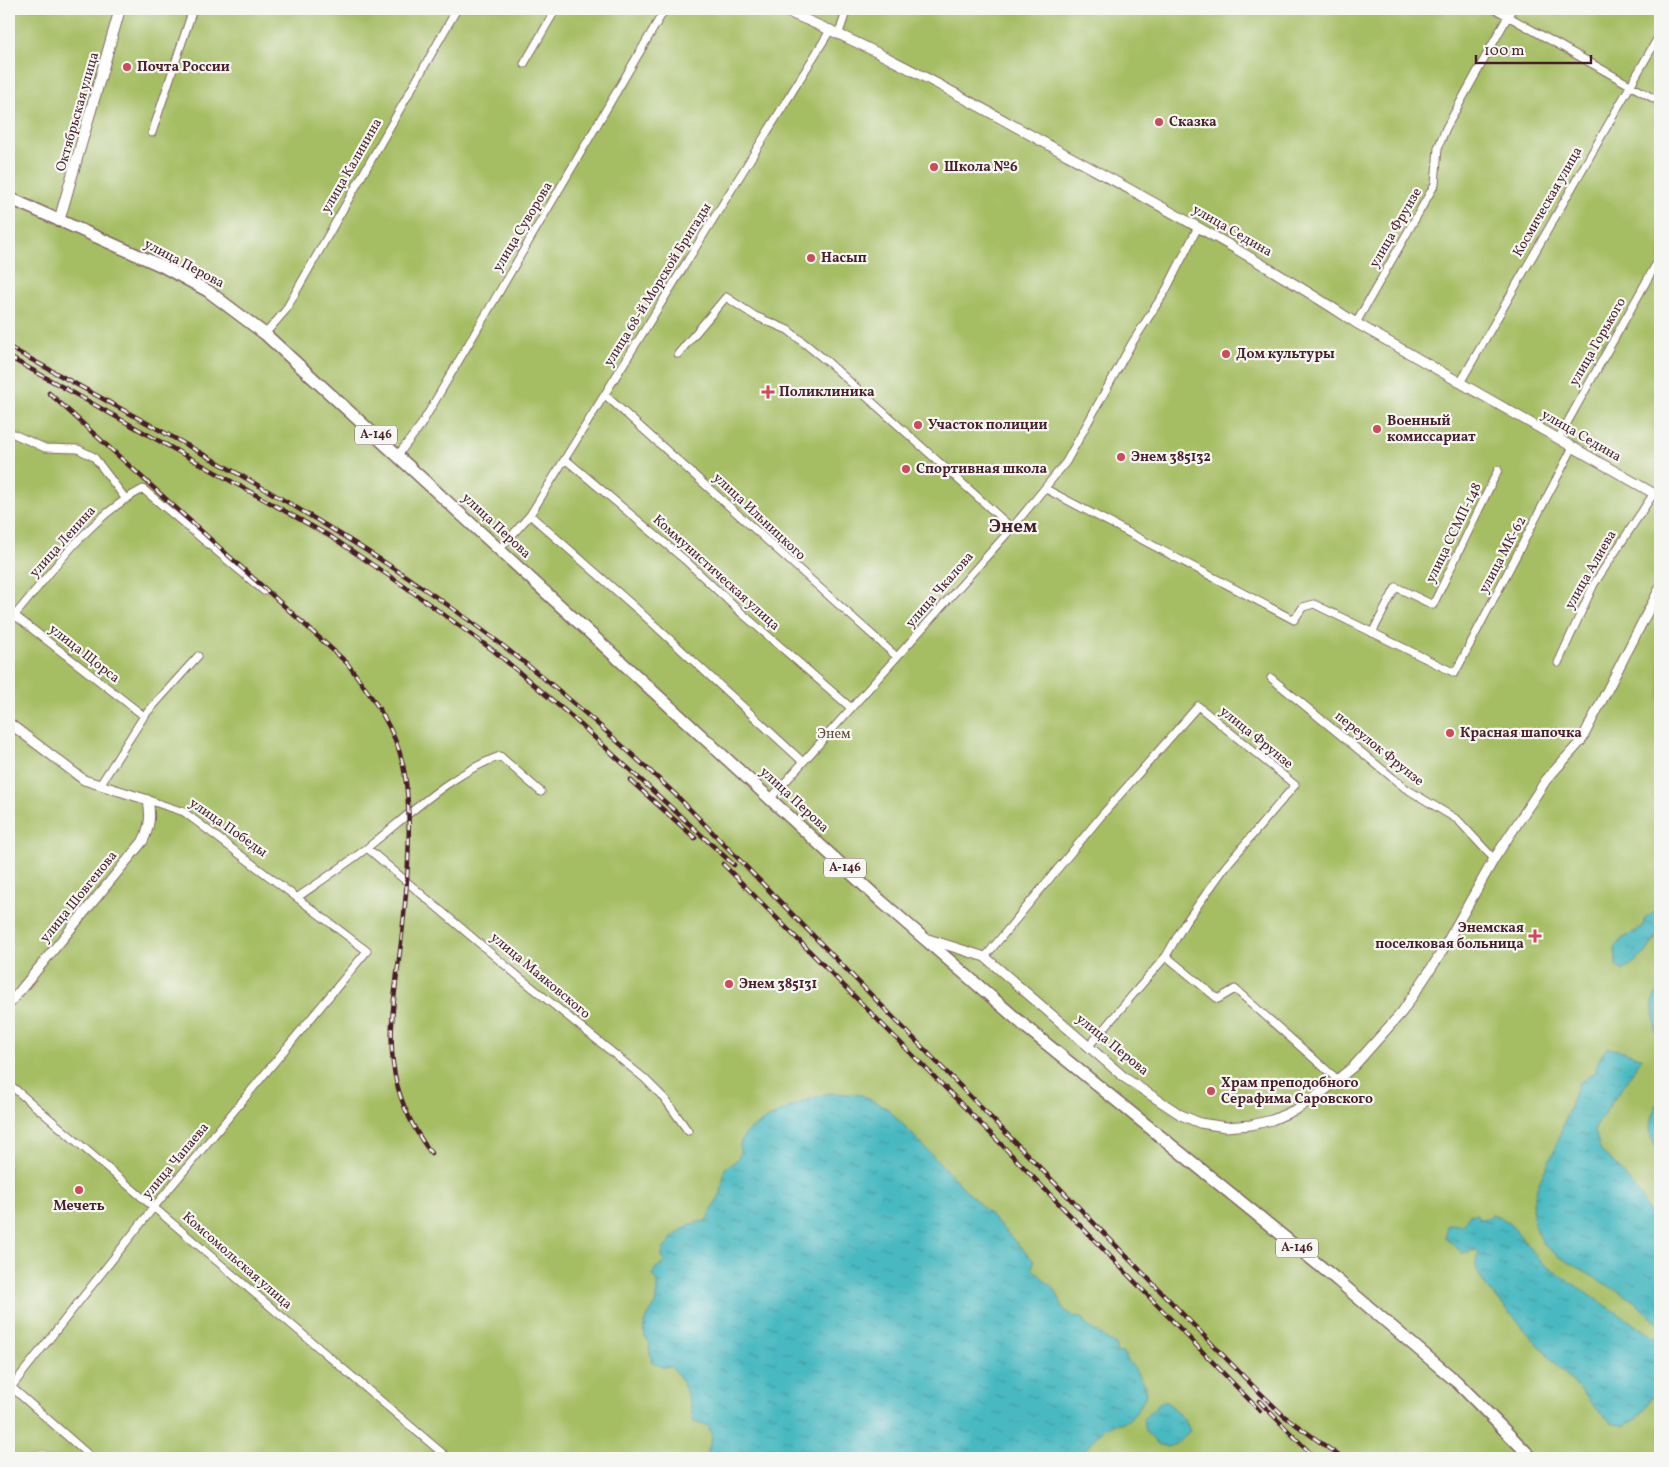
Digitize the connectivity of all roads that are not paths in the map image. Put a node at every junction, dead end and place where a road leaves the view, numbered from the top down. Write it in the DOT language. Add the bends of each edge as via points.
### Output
graph roads {
  1 [pos="120,9"];
  2 [pos="193,9"];
  3 [pos="457,9"];
  4 [pos="556,9"];
  5 [pos="665,9"];
  6 [pos="780,9"];
  7 [pos="846,9"];
  8 [pos="1495,9"];
  9 [pos="1512,9"];
  10 [pos="1508,16"];
  11 [pos="835,31"];
  12 [pos="1660,34"];
  13 [pos="524,64"];
  14 [pos="1631,84"];
  15 [pos="1660,102"];
  16 [pos="152,133"];
  17 [pos="9,198"];
  18 [pos="59,221"];
  19 [pos="1198,227"];
  20 [pos="1660,257"];
  21 [pos="1356,322"];
  22 [pos="265,334"];
  23 [pos="678,354"];
  24 [pos="1460,383"];
  25 [pos="605,395"];
  26 [pos="9,432"];
  27 [pos="1558,439"];
  28 [pos="1573,447"];
  29 [pos="398,455"];
  30 [pos="565,459"];
  31 [pos="1498,470"];
  32 [pos="1046,489"];
  33 [pos="1659,496"];
  34 [pos="125,498"];
  35 [pos="530,515"];
  36 [pos="1012,528"];
  37 [pos="499,550"];
  38 [pos="1660,588"];
  39 [pos="264,591"];
  40 [pos="12,614"];
  41 [pos="9,622"];
  42 [pos="1372,634"];
  43 [pos="198,656"];
  44 [pos="897,657"];
  45 [pos="1558,663"];
  46 [pos="1271,678"];
  47 [pos="850,707"];
  48 [pos="144,716"];
  49 [pos="9,723"];
  50 [pos="803,762"];
  51 [pos="100,785"];
  52 [pos="540,792"];
  53 [pos="771,798"];
  54 [pos="148,800"];
  55 [pos="368,848"];
  56 [pos="1494,859"];
  57 [pos="298,897"];
  58 [pos="920,936"];
  59 [pos="367,951"];
  60 [pos="1166,956"];
  61 [pos="985,957"];
  62 [pos="9,1004"];
  63 [pos="1088,1047"];
  64 [pos="1338,1080"];
  65 [pos="9,1084"];
  66 [pos="688,1131"];
  67 [pos="154,1207"];
  68 [pos="9,1388"];
  69 [pos="92,1458"];
  70 [pos="448,1458"];
  71 [pos="1532,1458"];
  1 -- 18 [label="main road, Октябрьская улица"];
  2 -- 16 [label="street"];
  3 -- 22 [label="street, улица Калинина" via="285,310"];
  4 -- 13 [label="street"];
  5 -- 29 [label="street, улица Суворова" via="421,425"];
  6 -- 11 [label="street, улица Седина"];
  7 -- 11 [label="street, улица 68-й Морской Бригады"];
  8 -- 10 [label="street"];
  9 -- 10 [label="street, улица Фрунзе"];
  10 -- 14 [label="street"];
  10 -- 21 [label="street, улица Фрунзе" via="1446,128 1438,148 1435,184"];
  11 -- 19 [label="street, улица Седина" via="899,62"];
  11 -- 25 [label="street, улица 68-й Морской Бригады"];
  12 -- 14 [label="street, Космическая улица"];
  14 -- 15 [label="street"];
  14 -- 24 [label="street, Космическая улица"];
  17 -- 18 [label="highway, улица Перова / А-146"];
  18 -- 22 [label="highway, улица Перова / А-146" via="162,266 200,287"];
  19 -- 21 [label="street, улица Седина"];
  19 -- 32 [label="street, улица Чкалова" via="1166,290 1132,343 1066,462"];
  20 -- 27 [label="street, улица Горького"];
  21 -- 24 [label="street, улица Седина"];
  22 -- 29 [label="highway, улица Перова / А-146"];
  23 -- 36 [label="street" via="726,297 755,316 788,330 822,357"];
  24 -- 27 [label="street, улица Седина"];
  25 -- 30 [label="street, улица 68-й Морской Бригады"];
  25 -- 44 [label="street, улица Ильницкого"];
  26 -- 34 [label="street" via="45,448 78,449 94,457"];
  27 -- 28 [label="street, улица Седина"];
  28 -- 33 [label="street, улица Седина"];
  28 -- 42 [label="street, улица МК-62" via="1456,673"];
  29 -- 37 [label="highway, улица Перова / А-146"];
  30 -- 35 [label="street, улица 68-й Морской Бригады"];
  30 -- 47 [label="street, Коммунистическая улица" via="685,560"];
  31 -- 42 [label="street, улица ССМП-148" via="1433,605 1396,587"];
  32 -- 36 [label="street, улица Чкалова"];
  32 -- 42 [label="street" via="1294,620 1303,607 1314,604"];
  33 -- 45 [label="street, улица Алиева" via="1594,584"];
  34 -- 39 [label="street, улица Ленина" via="143,489"];
  34 -- 40 [label="street, улица Ленина" via="106,513"];
  35 -- 37 [label="street, улица 68-й Морской Бригады"];
  35 -- 50 [label="street"];
  36 -- 44 [label="street, улица Чкалова"];
  37 -- 53 [label="highway, улица Перова / А-146"];
  38 -- 56 [label="street, улица Перова" via="1581,741 1546,780"];
  40 -- 41 [label="street, улица Ленина"];
  40 -- 48 [label="street, улица Щорса"];
  43 -- 48 [label="street"];
  44 -- 47 [label="street, улица Чкалова"];
  46 -- 56 [label="street, переулок Фрунзе" via="1405,788 1458,820"];
  47 -- 50 [label="street, улица Чкалова"];
  48 -- 51 [label="street"];
  49 -- 51 [label="street, улица Победы" via="84,780"];
  50 -- 53 [label="street, улица Чкалова"];
  51 -- 54 [label="street, улица Победы"];
  52 -- 55 [label="street" via="500,756 478,764 400,820"];
  53 -- 58 [label="highway, улица Перова / А-146"];
  54 -- 57 [label="street, улица Победы" via="184,812"];
  54 -- 62 [label="street, улица Шовгенова" via="150,827 143,840"];
  55 -- 57 [label="street"];
  55 -- 66 [label="street, улица Маяковского" via="644,1078 665,1099"];
  56 -- 64 [label="street, улица Перова" via="1402,1012"];
  57 -- 59 [label="street, улица Победы"];
  58 -- 61 [label="street, улица Перова"];
  58 -- 71 [label="highway, улица Перова / А-146" via="1457,1382"];
  59 -- 67 [label="street, улица Чапаева"];
  60 -- 61 [label="street, улица Фрунзе" via="1226,866 1295,785 1198,706 1102,815"];
  60 -- 63 [label="street, улица Фрунзе"];
  60 -- 64 [label="street" via="1218,999 1235,990"];
  61 -- 63 [label="street, улица Перова"];
  63 -- 64 [label="street, улица Перова" via="1125,1078 1180,1115 1200,1123 1226,1127 1272,1120 1297,1109"];
  65 -- 67 [label="street, Комсомольская улица"];
  67 -- 68 [label="street, улица Чапаева"];
  67 -- 70 [label="street, Комсомольская улица"];
  68 -- 69 [label="street"];
}
